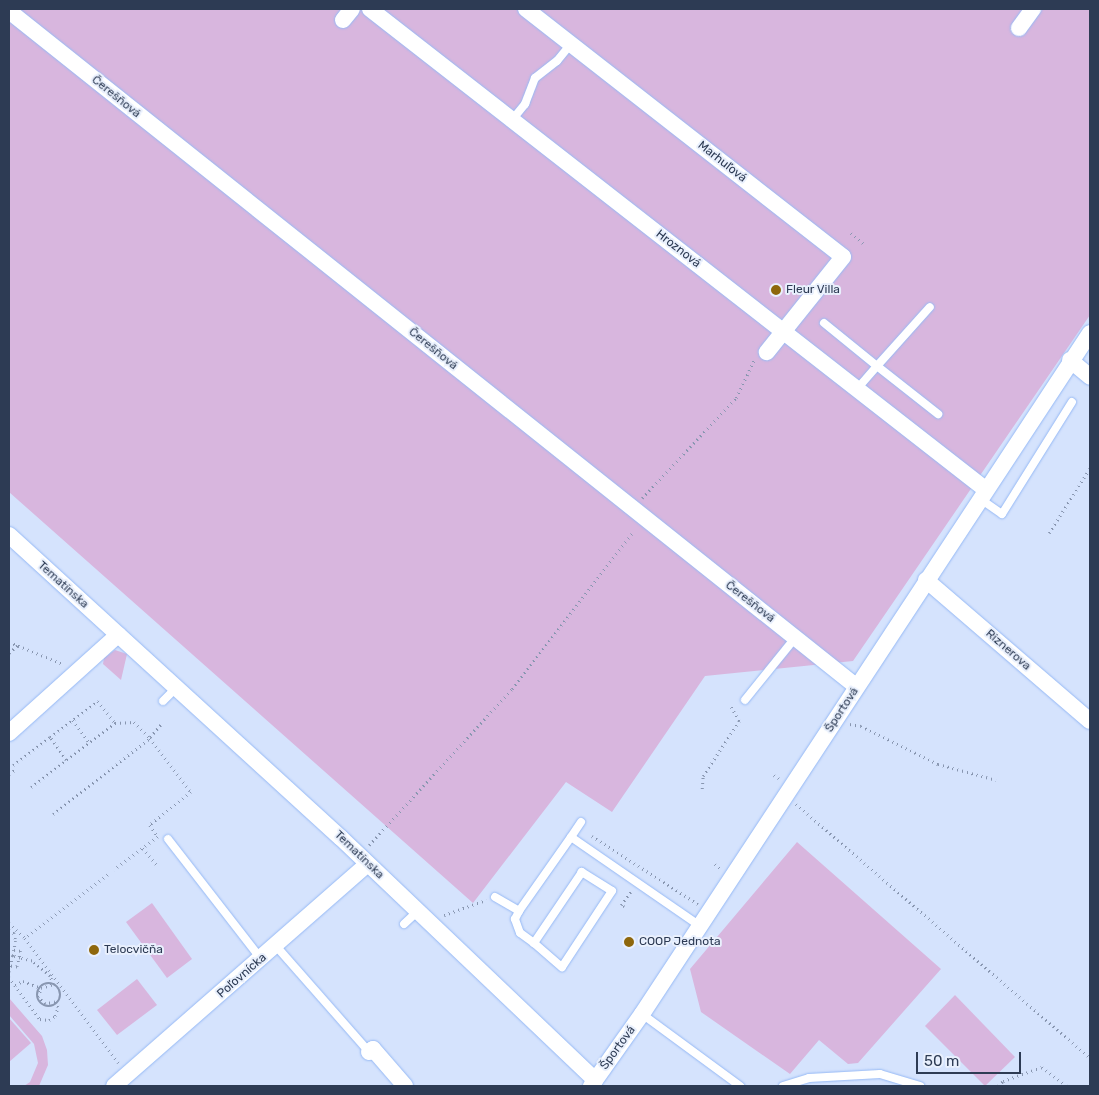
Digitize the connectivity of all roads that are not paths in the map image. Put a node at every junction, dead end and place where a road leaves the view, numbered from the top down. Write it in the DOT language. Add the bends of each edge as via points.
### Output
graph roads {
  1 [pos="370,9"];
  2 [pos="526,9"];
  3 [pos="1033,9"];
  4 [pos="9,10"];
  5 [pos="1019,28"];
  6 [pos="571,44"];
  7 [pos="512,120"];
  8 [pos="930,307"];
  9 [pos="824,323"];
  10 [pos="784,332"];
  11 [pos="1090,333"];
  12 [pos="763,354"];
  13 [pos="1070,360"];
  14 [pos="877,366"];
  15 [pos="1090,377"];
  16 [pos="857,389"];
  17 [pos="1072,402"];
  18 [pos="938,414"];
  19 [pos="982,494"];
  20 [pos="9,535"];
  21 [pos="926,580"];
  22 [pos="118,635"];
  23 [pos="795,638"];
  24 [pos="176,688"];
  25 [pos="858,688"];
  26 [pos="745,700"];
  27 [pos="163,701"];
  28 [pos="1090,721"];
  29 [pos="9,734"];
  30 [pos="581,822"];
  31 [pos="571,837"];
  32 [pos="168,838"];
  33 [pos="367,856"];
  34 [pos="494,897"];
  35 [pos="519,911"];
  36 [pos="422,915"];
  37 [pos="404,924"];
  38 [pos="700,926"];
  39 [pos="534,943"];
  40 [pos="276,946"];
  41 [pos="261,959"];
  42 [pos="642,1014"];
  43 [pos="369,1052"];
  44 [pos="593,1083"];
  45 [pos="400,1085"];
  46 [pos="114,1086"];
  47 [pos="740,1086"];
  48 [pos="783,1086"];
  49 [pos="920,1086"];
  1 -- 7 [label="street, Hroznová"];
  2 -- 6 [label="street, Marhuľová"];
  3 -- 5 [label="street"];
  4 -- 23 [label="street, Čerešňová"];
  6 -- 7 [label="lane" via="558,61 535,78 525,104"];
  6 -- 10 [label="street, Marhuľová" via="843,257"];
  7 -- 10 [label="street, Hroznová"];
  8 -- 14 [label="lane"];
  9 -- 14 [label="lane"];
  10 -- 12 [label="street"];
  10 -- 16 [label="street, Hroznová"];
  11 -- 13 [label="street, Športová"];
  13 -- 15 [label="street"];
  13 -- 19 [label="street, Športová"];
  14 -- 16 [label="lane"];
  14 -- 18 [label="lane"];
  16 -- 19 [label="street, Hroznová"];
  17 -- 19 [label="lane" via="1002,514"];
  19 -- 21 [label="street, Športová"];
  20 -- 22 [label="street, Tematínska"];
  21 -- 25 [label="street, Športová"];
  21 -- 28 [label="street, Riznerova"];
  22 -- 24 [label="street, Tematínska"];
  22 -- 29 [label="street"];
  23 -- 25 [label="street, Čerešňová"];
  23 -- 26 [label="lane"];
  24 -- 27 [label="lane"];
  24 -- 33 [label="street, Tematínska"];
  25 -- 38 [label="street, Športová"];
  30 -- 31 [label="lane"];
  31 -- 35 [label="lane"];
  31 -- 38 [label="lane"];
  32 -- 41 [label="lane"];
  33 -- 36 [label="street, Tematínska"];
  33 -- 40 [label="street, Poľovnícka"];
  34 -- 35 [label="lane"];
  35 -- 39 [label="lane" via="515,919 520,933"];
  36 -- 37 [label="lane"];
  36 -- 44 [label="street, Tematínska"];
  38 -- 42 [label="street, Športová"];
  39 -- 39 [label="lane" via="582,872 612,891 562,967"];
  40 -- 41 [label="street, Poľovnícka"];
  40 -- 43 [label="lane"];
  41 -- 46 [label="street, Poľovnícka"];
  42 -- 44 [label="street, Športová"];
  42 -- 47 [label="lane"];
  43 -- 45 [label="street" via="373,1049"];
  48 -- 49 [label="lane" via="809,1078 880,1074"];
}
